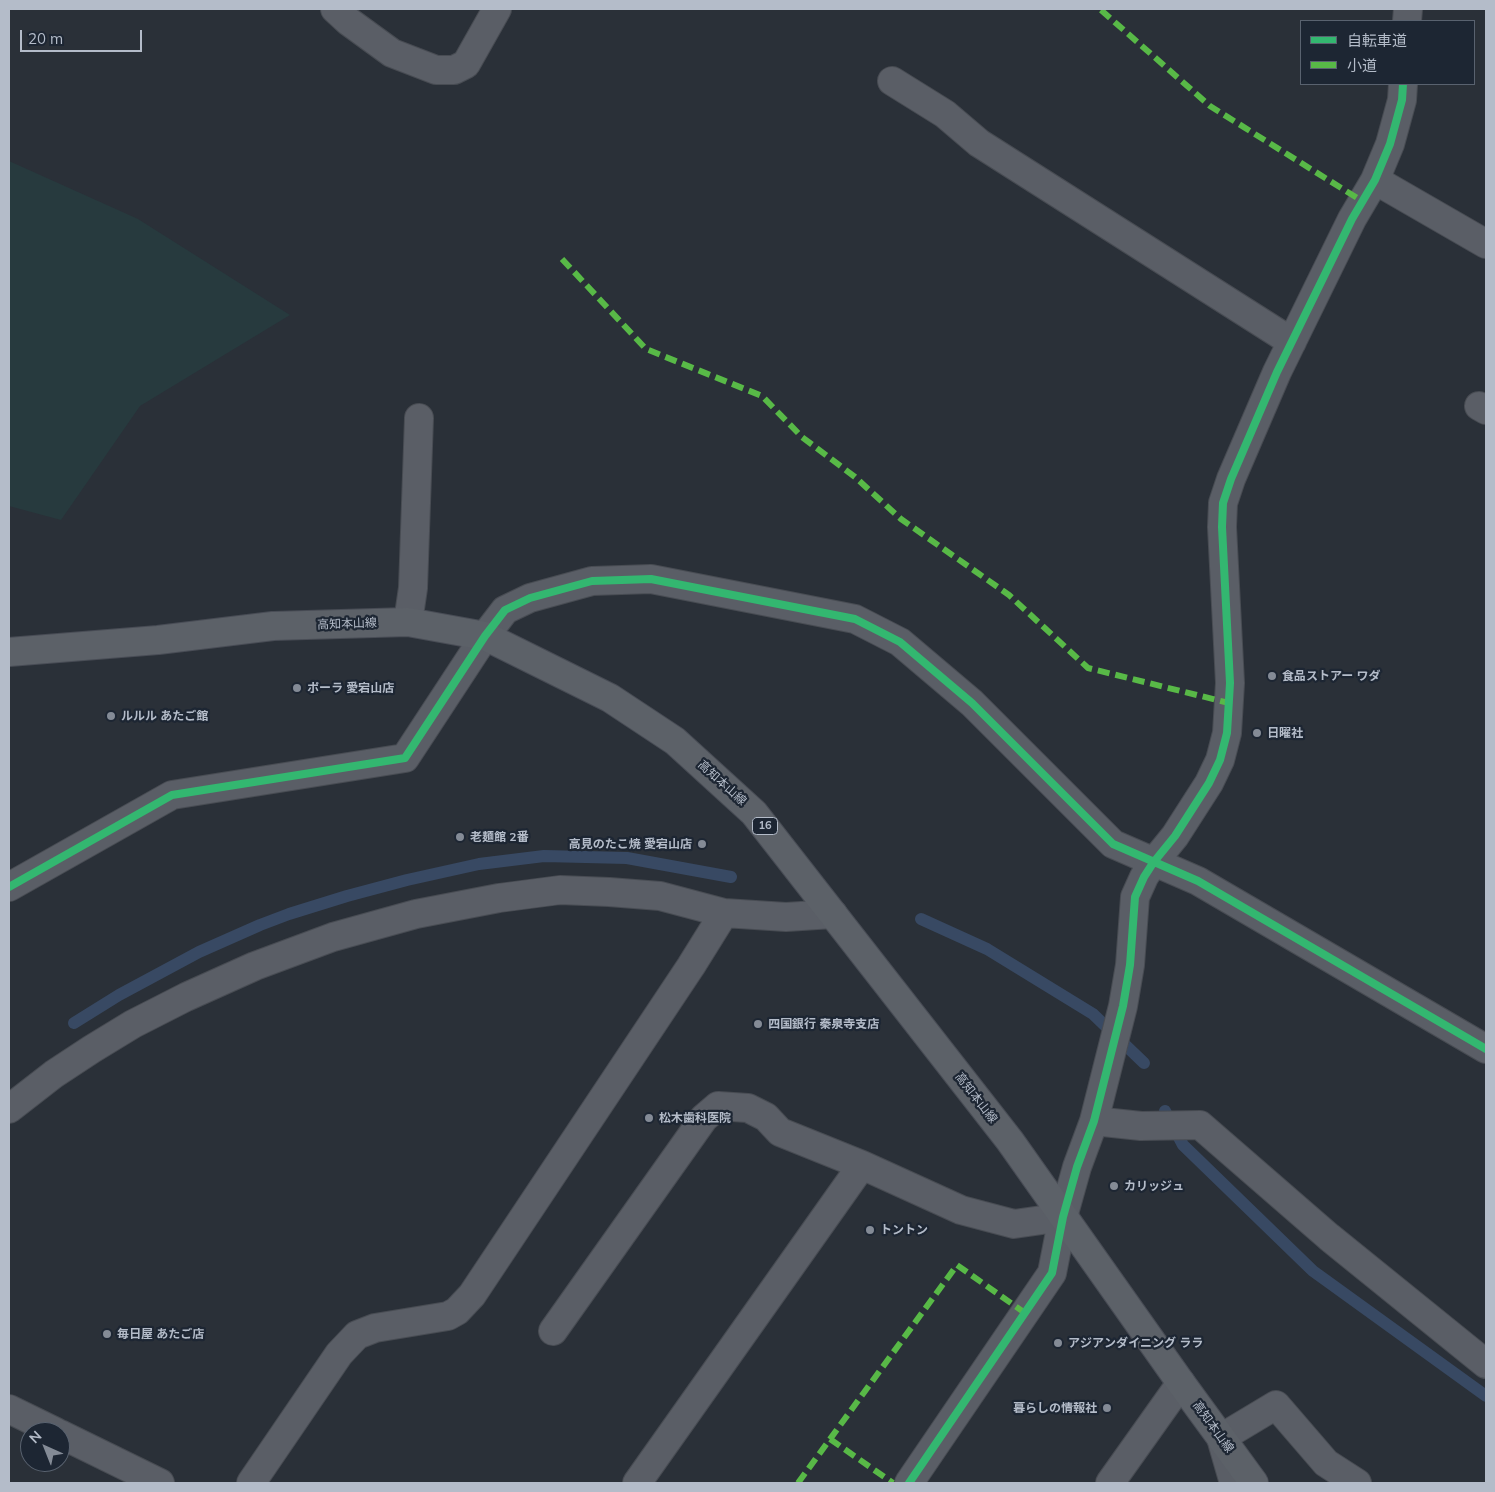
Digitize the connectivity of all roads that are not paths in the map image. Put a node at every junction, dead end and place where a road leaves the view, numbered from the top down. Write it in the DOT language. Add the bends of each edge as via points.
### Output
graph roads {
  1 [pos="335,9"];
  2 [pos="497,9"];
  3 [pos="892,80"];
  4 [pos="1403,85"];
  5 [pos="1375,180"];
  6 [pos="1486,242"];
  7 [pos="1292,342"];
  8 [pos="419,418"];
  9 [pos="408,622"];
  10 [pos="485,636"];
  11 [pos="9,652"];
  12 [pos="1153,862"];
  13 [pos="9,887"];
  14 [pos="724,913"];
  15 [pos="833,914"];
  16 [pos="1486,1049"];
  17 [pos="9,1109"];
  18 [pos="1094,1121"];
  19 [pos="862,1165"];
  20 [pos="1063,1217"];
  21 [pos="553,1331"];
  22 [pos="1486,1364"];
  23 [pos="1181,1384"];
  24 [pos="9,1409"];
  25 [pos="36,1422"];
  26 [pos="1221,1438"];
  27 [pos="70,1441"];
  28 [pos="118,1474"];
  29 [pos="160,1483"];
  30 [pos="251,1483"];
  31 [pos="637,1483"];
  32 [pos="909,1483"];
  33 [pos="1110,1483"];
  34 [pos="1234,1483"];
  35 [pos="1254,1483"];
  36 [pos="1356,1483"];
  1 -- 2 [label="street" via="392,53 436,70 454,70 466,64"];
  3 -- 7 [label="street" via="945,114 978,143"];
  4 -- 5 [label="street" via="1390,144"];
  5 -- 6 [label="street"];
  5 -- 7 [label="street" via="1352,219"];
  7 -- 12 [label="street" via="1234,470 1223,503 1230,683 1227,733 1220,760 1175,836"];
  8 -- 9 [label="street" via="413,588"];
  9 -- 10 [label="main road, 高知本山線 / 16"];
  9 -- 11 [label="main road, 高知本山線 / 16" via="273,626 158,640"];
  10 -- 12 [label="street" via="505,610 530,598 592,581 651,579 855,619 900,642 972,703 1113,844"];
  10 -- 13 [label="street" via="405,758 172,795"];
  10 -- 15 [label="main road, 高知本山線 / 16" via="610,698 675,741 754,813"];
  12 -- 16 [label="street" via="1198,881"];
  12 -- 18 [label="street" via="1135,897 1130,965"];
  14 -- 15 [label="street" via="786,917"];
  14 -- 17 [label="street" via="660,896 560,890 499,898 407,917 316,944 186,997 92,1048"];
  14 -- 30 [label="street" via="472,1294 448,1316 375,1328 357,1335 338,1354"];
  15 -- 20 [label="main road, 高知本山線 / 16" via="1010,1141"];
  18 -- 20 [label="street"];
  18 -- 22 [label="street" via="1150,1126 1200,1125 1329,1237"];
  19 -- 20 [label="street" via="961,1210 1014,1224"];
  19 -- 21 [label="street" via="780,1132 766,1117 748,1108 718,1106 704,1118"];
  19 -- 31 [label="street"];
  20 -- 23 [label="main road, 高知本山線 / 16"];
  20 -- 32 [label="street" via="1052,1272"];
  23 -- 26 [label="main road, 高知本山線 / 16"];
  23 -- 33 [label="street"];
  24 -- 25 [label="street"];
  26 -- 34 [label="street"];
  26 -- 35 [label="main road, 高知本山線 / 16"];
  26 -- 36 [label="street" via="1276,1404 1326,1463"];
  27 -- 28 [label="street"];
  28 -- 29 [label="street"];
}
